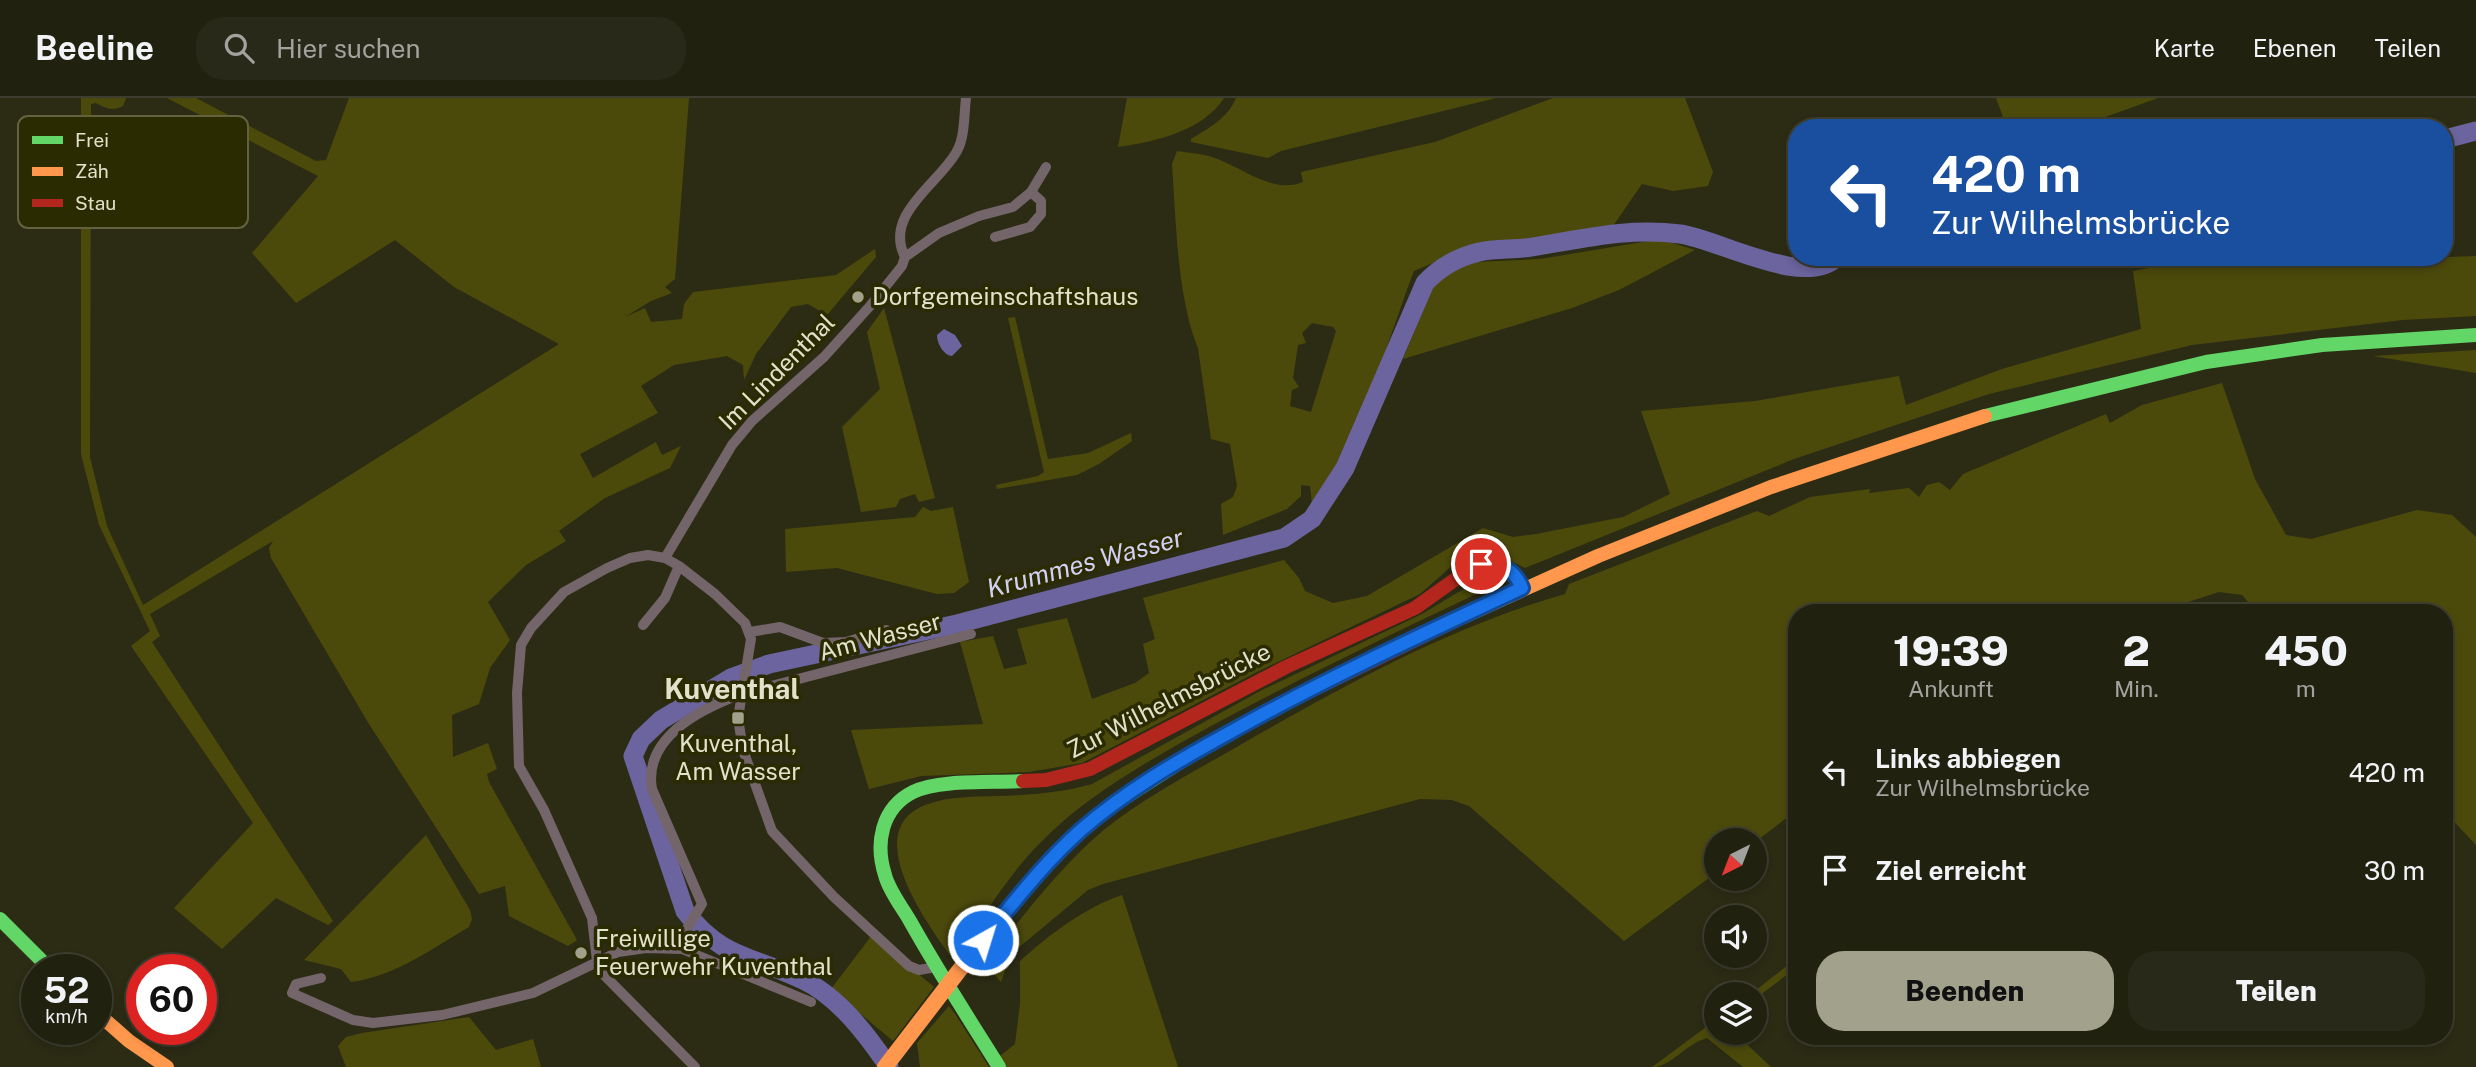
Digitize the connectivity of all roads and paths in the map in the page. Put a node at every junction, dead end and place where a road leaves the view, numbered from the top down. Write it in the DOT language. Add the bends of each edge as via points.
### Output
graph roads {
  1 [pos="966,98"];
  2 [pos="1046,167"];
  3 [pos="1031,192"];
  4 [pos="995,237"];
  5 [pos="905,257"];
  6 [pos="2476,335"];
  7 [pos="665,558"];
  8 [pos="678,566"];
  9 [pos="1522,588"];
  10 [pos="643,625"];
  11 [pos="886,630"];
  12 [pos="750,632"];
  13 [pos="971,635"];
  14 [pos="741,694"];
  15 [pos="0,919"];
  16 [pos="682,949"];
  17 [pos="35,954"];
  18 [pos="597,961"];
  19 [pos="936,967"];
  20 [pos="321,978"];
  21 [pos="942,991"];
  22 [pos="811,1002"];
  23 [pos="112,1026"];
  24 [pos="167,1067"];
  25 [pos="695,1067"];
  26 [pos="884,1067"];
  27 [pos="999,1067"];
  1 -- 5 [label="street" via="959,148 906,215 901,237"];
  2 -- 3 [label="street"];
  3 -- 4 [label="street" via="1041,201 1041,214 1030,227"];
  3 -- 5 [label="street" via="1013,207 939,233"];
  5 -- 7 [label="street, Im Lindenthal" via="870,306 824,357 752,421 732,445"];
  6 -- 9 [label="main road" via="2322,345 2206,362 2013,407 1771,487"];
  7 -- 8 [label="street"];
  7 -- 18 [label="street" via="630,558 564,592 521,645 519,766 592,918"];
  8 -- 10 [label="street" via="664,598"];
  8 -- 12 [label="street" via="715,594"];
  9 -- 19 [label="main road, Zur Wilhelmsbrücke" via="1514,573 1502,566 1474,566 1415,608 1286,667 1090,769 1046,780 944,785 905,796 890,810 881,829 881,864"];
  9 -- 26 [label="main road, bridge" via="1271,710 1104,811 1059,850"];
  11 -- 12 [label="street" via="846,642 823,643 780,627"];
  12 -- 14 [label="street"];
  13 -- 14 [label="street, Am Wasser"];
  14 -- 16 [label="street, Am Wasser" via="712,705 678,727 651,767 652,789 702,904 686,930"];
  14 -- 19 [label="street" via="738,718 743,750 780,842 909,966 919,970"];
  15 -- 17 [label="main road"];
  16 -- 18 [label="street" via="633,949"];
  16 -- 22 [label="street"];
  18 -- 20 [label="street" via="533,993 442,1015 373,1023 353,1020 292,993 296,984"];
  18 -- 25 [label="street" via="613,986"];
  19 -- 21 [label="main road, Zur Wilhelmsbrücke"];
  21 -- 26 [label="main road, bridge"];
  21 -- 27 [label="main road, Zur Wilhelmsbrücke"];
  23 -- 24 [label="main road"];
}
